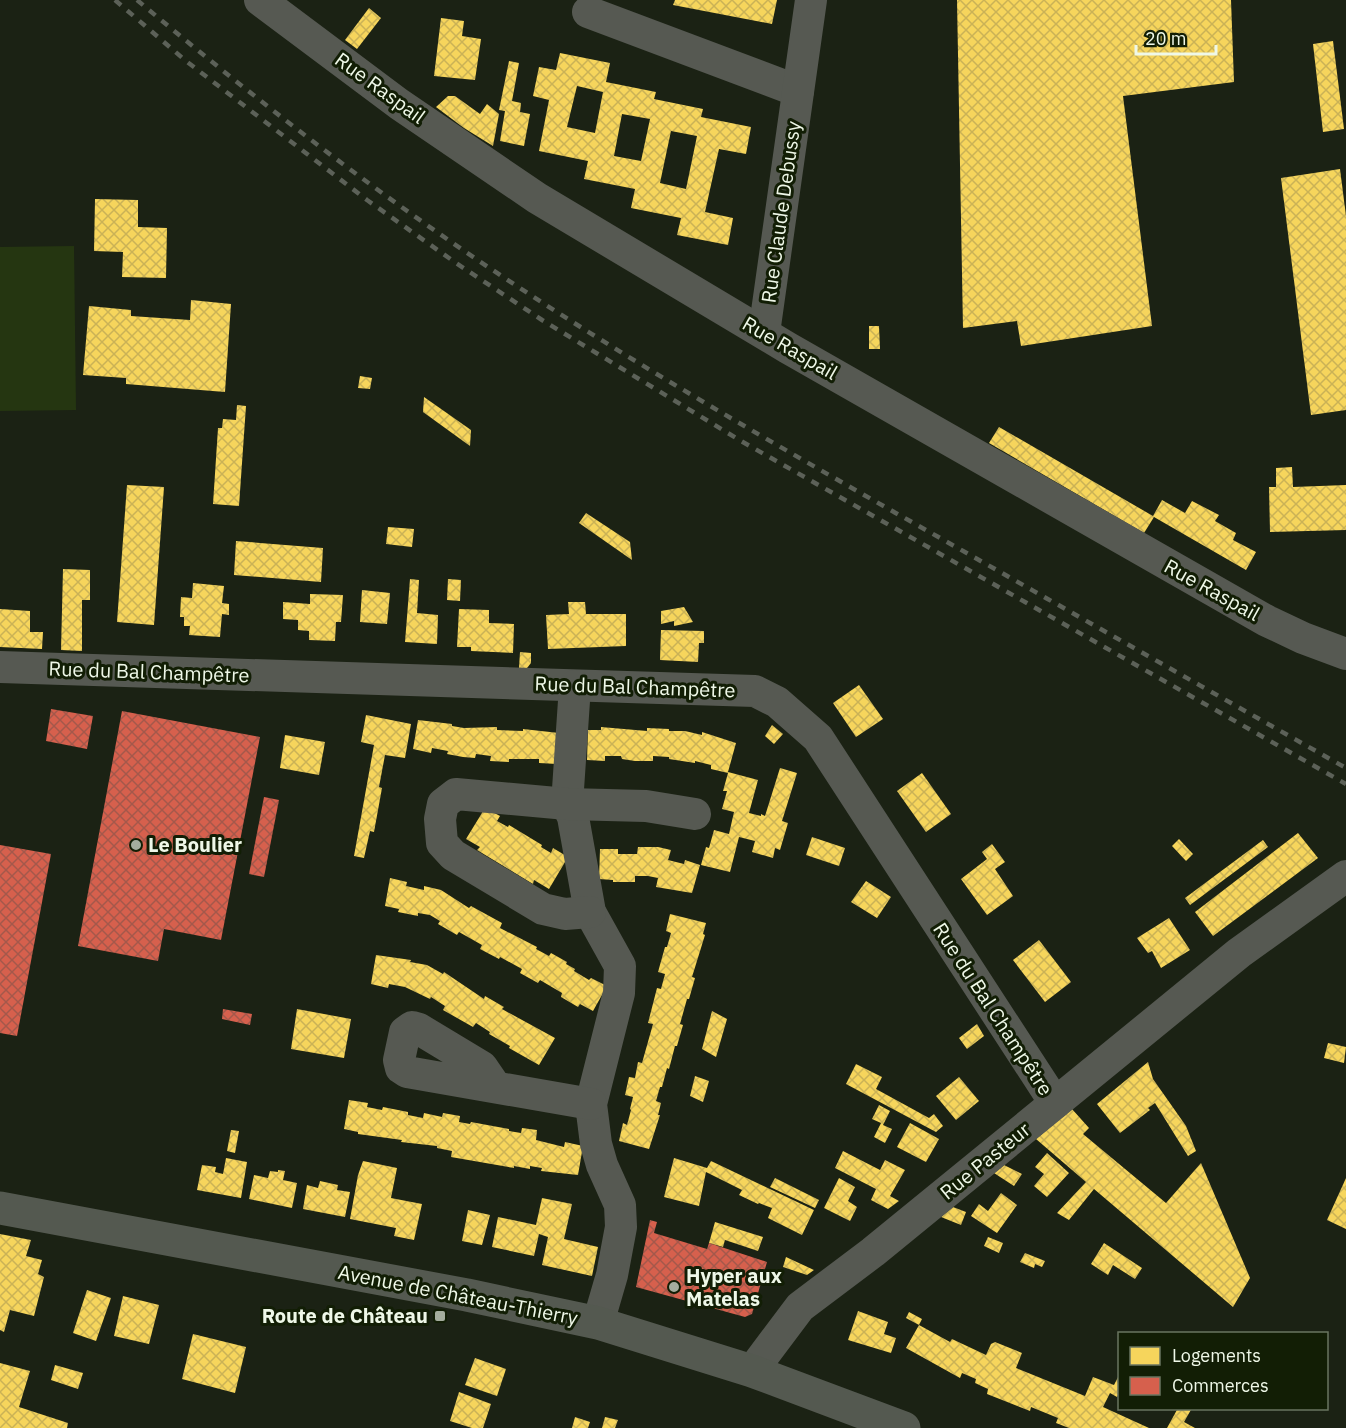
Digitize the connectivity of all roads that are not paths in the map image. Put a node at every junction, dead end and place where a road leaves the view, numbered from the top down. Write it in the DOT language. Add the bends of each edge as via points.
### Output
graph roads {
  1 [pos="260,0"];
  2 [pos="812,0"];
  3 [pos="588,12"];
  4 [pos="798,91"];
  5 [pos="764,333"];
  6 [pos="1346,654"];
  7 [pos="0,667"];
  8 [pos="575,686"];
  9 [pos="567,804"];
  10 [pos="695,814"];
  11 [pos="1346,876"];
  12 [pos="590,912"];
  13 [pos="495,1086"];
  14 [pos="1055,1103"];
  15 [pos="591,1104"];
  16 [pos="0,1208"];
  17 [pos="598,1323"];
  18 [pos="752,1371"];
  19 [pos="904,1428"];
  1 -- 5 [label="street, Rue Raspail" via="399,104 537,198"];
  2 -- 4 [label="street, Rue Claude Debussy"];
  3 -- 4 [label="street"];
  4 -- 5 [label="street, Rue Claude Debussy"];
  5 -- 6 [label="street, Rue Raspail" via="1267,621"];
  7 -- 8 [label="street, Rue du Bal Champêtre"];
  8 -- 9 [label="street"];
  8 -- 14 [label="street, Rue du Bal Champêtre" via="755,691 777,702 818,738"];
  9 -- 10 [label="street" via="646,806"];
  9 -- 12 [label="street" via="573,817"];
  9 -- 12 [label="street" via="456,794 442,804 442,843 453,855 543,909 565,914"];
  11 -- 14 [label="street, Rue Pasteur" via="1239,953"];
  12 -- 15 [label="street" via="620,966 619,993"];
  13 -- 15 [label="street"];
  14 -- 18 [label="street, Rue Pasteur" via="800,1307"];
  15 -- 17 [label="street" via="596,1144 620,1205 621,1227"];
  16 -- 17 [label="main road, Avenue de Château-Thierry"];
  17 -- 18 [label="main road, Avenue de Château-Thierry"];
  18 -- 19 [label="main road, Avenue de Château-Thierry"];
}
